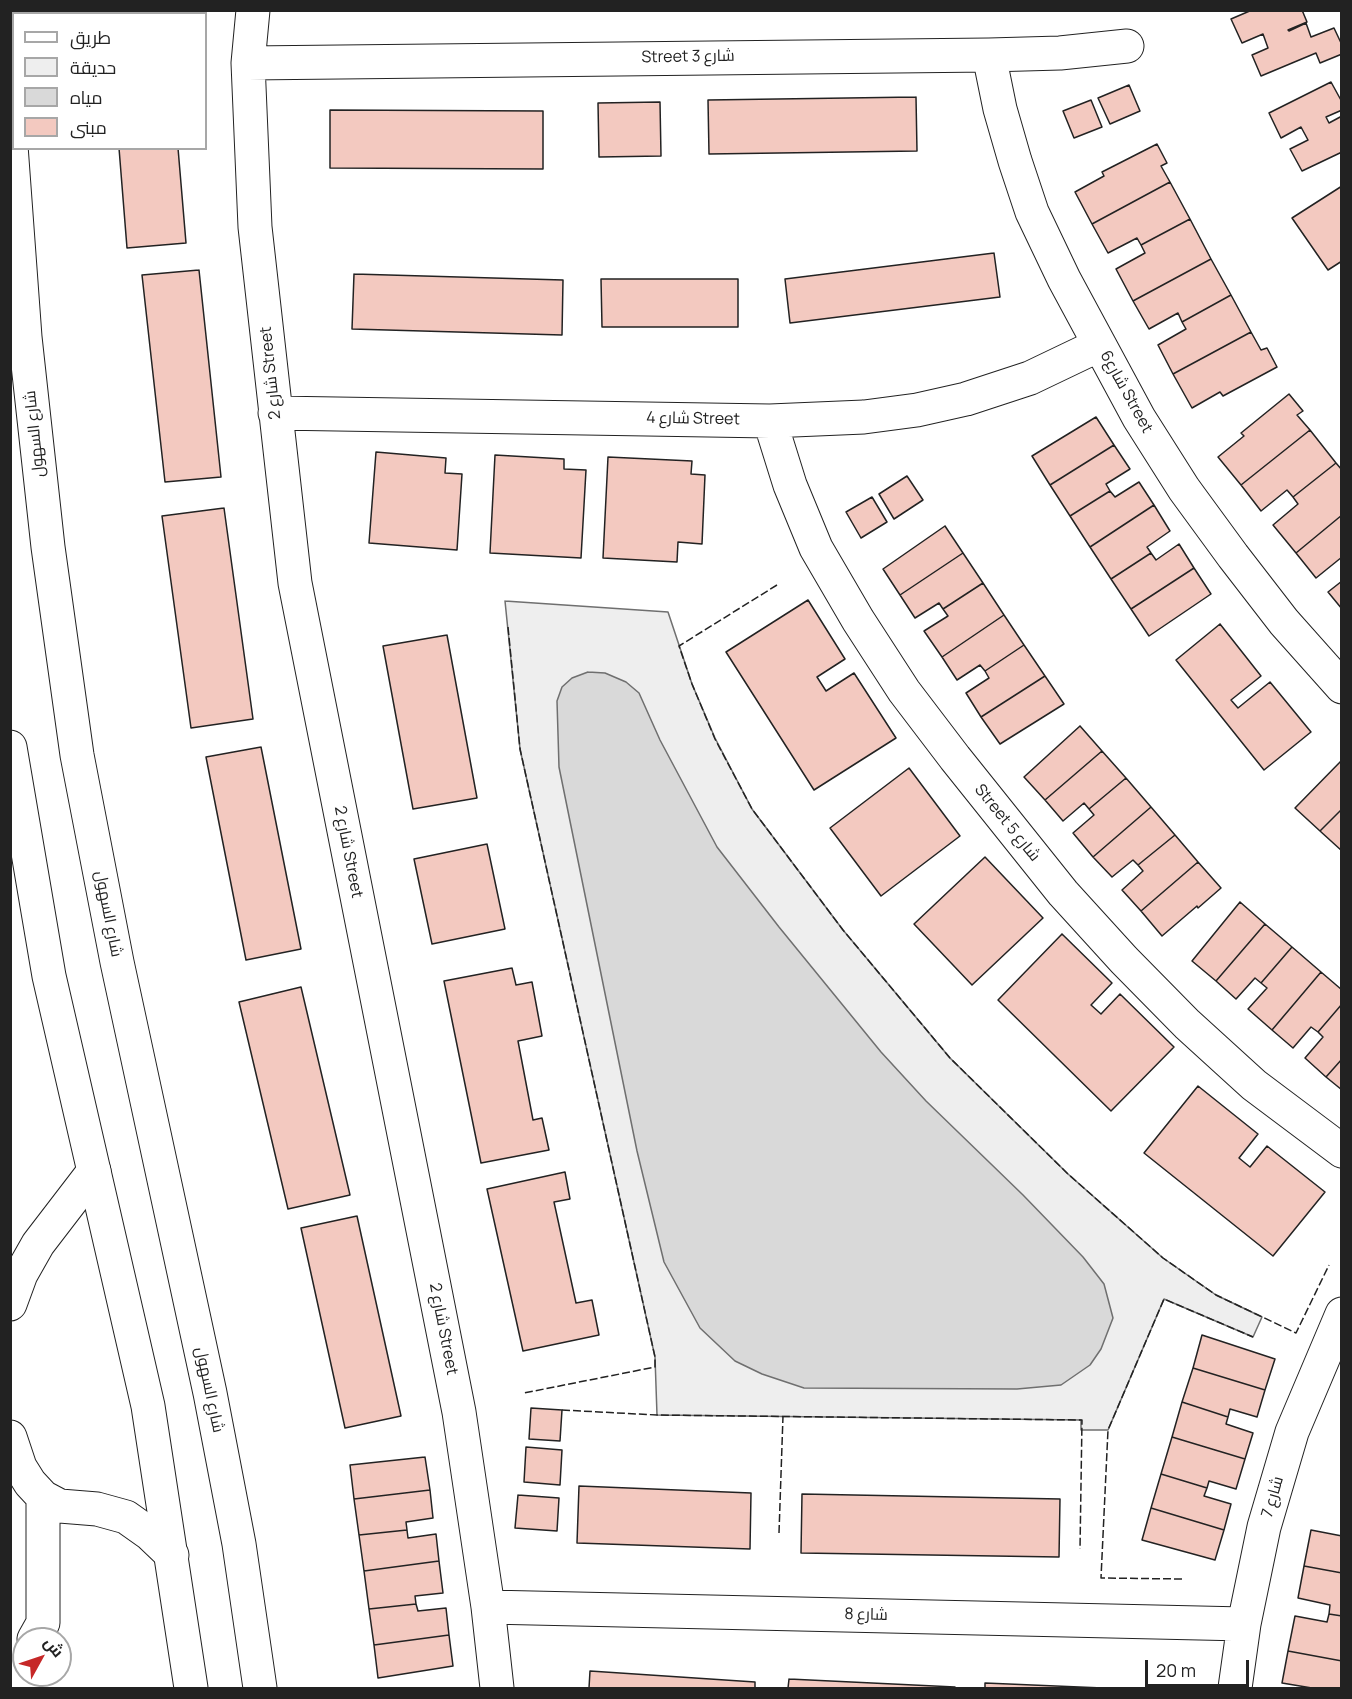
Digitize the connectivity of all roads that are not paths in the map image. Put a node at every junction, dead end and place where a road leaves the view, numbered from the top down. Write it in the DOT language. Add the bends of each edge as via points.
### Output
graph roads {
  1 [pos="253,10"];
  2 [pos="1127,46"];
  3 [pos="989,55"];
  4 [pos="248,63"];
  5 [pos="10,132"];
  6 [pos="1099,345"];
  7 [pos="275,413"];
  8 [pos="770,421"];
  9 [pos="1341,687"];
  10 [pos="10,747"];
  11 [pos="1341,1151"];
  12 [pos="94,1171"];
  13 [pos="10,1304"];
  14 [pos="1341,1314"];
  15 [pos="10,1437"];
  16 [pos="43,1497"];
  17 [pos="172,1555"];
  18 [pos="488,1607"];
  19 [pos="1244,1624"];
  20 [pos="41,1627"];
  21 [pos="191,1689"];
  22 [pos="260,1689"];
  23 [pos="497,1689"];
  24 [pos="1235,1689"];
  1 -- 4 [label="street, شارع 2 Street"];
  2 -- 3 [label="street, Street شارع 3"];
  3 -- 4 [label="street, Street شارع 3"];
  3 -- 6 [label="street, شارع6 Street" via="1000,109 1032,212"];
  4 -- 7 [label="street, شارع 2 Street" via="255,227"];
  5 -- 22 [label="street, شارع السهول" via="26,349 77,755 240,1544"];
  6 -- 8 [label="street, شارع 4 Street" via="1030,378 966,399 864,417"];
  6 -- 9 [label="street, شارع6 Street" via="1184,489 1284,622"];
  7 -- 8 [label="street, شارع 4 Street"];
  7 -- 18 [label="street, شارع 2 Street" via="295,583 459,1412"];
  8 -- 11 [label="street, Street شارع 5" via="816,548 904,691 955,758 1064,893 1124,960 1254,1085"];
  10 -- 12 [label="street" via="49,976"];
  12 -- 13 [label="street" via="38,1244"];
  12 -- 17 [label="street" via="148,1406"];
  14 -- 19 [label="street, شارع 7" via="1292,1432 1264,1527"];
  15 -- 16 [label="street" via="20,1467"];
  16 -- 17 [label="street" via="60,1506 97,1509 126,1517"];
  16 -- 20 [label="street"];
  17 -- 21 [label="street"];
  18 -- 19 [label="street, شارع 8"];
  18 -- 23 [label="street, شارع 2 Street"];
  19 -- 24 [label="street, شارع 7"];
}
